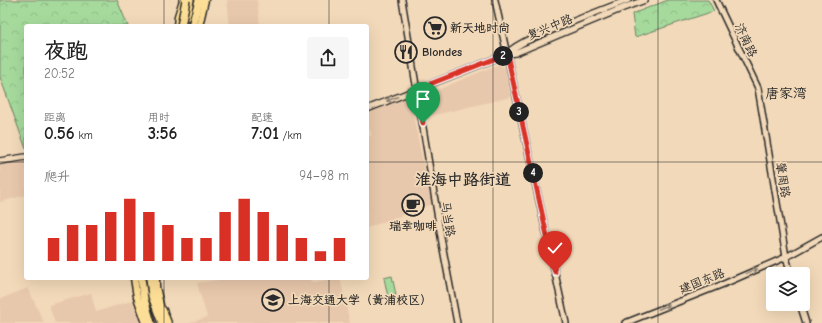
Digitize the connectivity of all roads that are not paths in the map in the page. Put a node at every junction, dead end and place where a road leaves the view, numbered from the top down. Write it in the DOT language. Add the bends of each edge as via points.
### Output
graph roads {
  1 [pos="199,0"];
  2 [pos="205,0"];
  3 [pos="402,0"];
  4 [pos="494,0"];
  5 [pos="628,0"];
  6 [pos="645,0"];
  7 [pos="716,0"];
  8 [pos="187,1"];
  9 [pos="177,24"];
  10 [pos="182,24"];
  11 [pos="193,24"];
  12 [pos="199,24"];
  13 [pos="507,54"];
  14 [pos="758,88"];
  15 [pos="417,89"];
  16 [pos="369,108"];
  17 [pos="24,157"];
  18 [pos="0,161"];
  19 [pos="822,237"];
  20 [pos="786,257"];
  21 [pos="789,267"];
  22 [pos="134,280"];
  23 [pos="141,280"];
  24 [pos="150,280"];
  25 [pos="156,280"];
  26 [pos="802,311"];
  27 [pos="146,323"];
  28 [pos="151,323"];
  29 [pos="162,323"];
  30 [pos="166,323"];
  31 [pos="457,323"];
  32 [pos="566,323"];
  33 [pos="625,323"];
  34 [pos="806,323"];
  1 -- 11 [label="highway"];
  2 -- 12 [label="main road"];
  3 -- 15 [label="street, 马当路"];
  4 -- 13 [label="street"];
  5 -- 13 [label="main road, 复兴中路" via="524,42 512,48"];
  6 -- 13 [label="main road, 复兴中路"];
  7 -- 14 [label="street, 济南路"];
  8 -- 9 [label="main road" via="180,9"];
  8 -- 10 [label="highway, bridge"];
  13 -- 15 [label="main road, 复兴中路"];
  13 -- 32 [label="street"];
  14 -- 20 [label="street, 肇周路"];
  15 -- 16 [label="main road, 复兴中路, one-way"];
  15 -- 31 [label="street, 马当路"];
  17 -- 18 [label="main road"];
  19 -- 20 [label="street, 建国东路"];
  20 -- 21 [label="street, 肇周路"];
  33 -- 20 [label="street, 建国东路, one-way"];
  22 -- 27 [label="main road" via="137,298"];
  23 -- 28 [label="highway"];
  24 -- 29 [label="highway" via="152,296"];
  25 -- 30 [label="main road" via="161,313"];
  26 -- 34 [label="street"];
}
